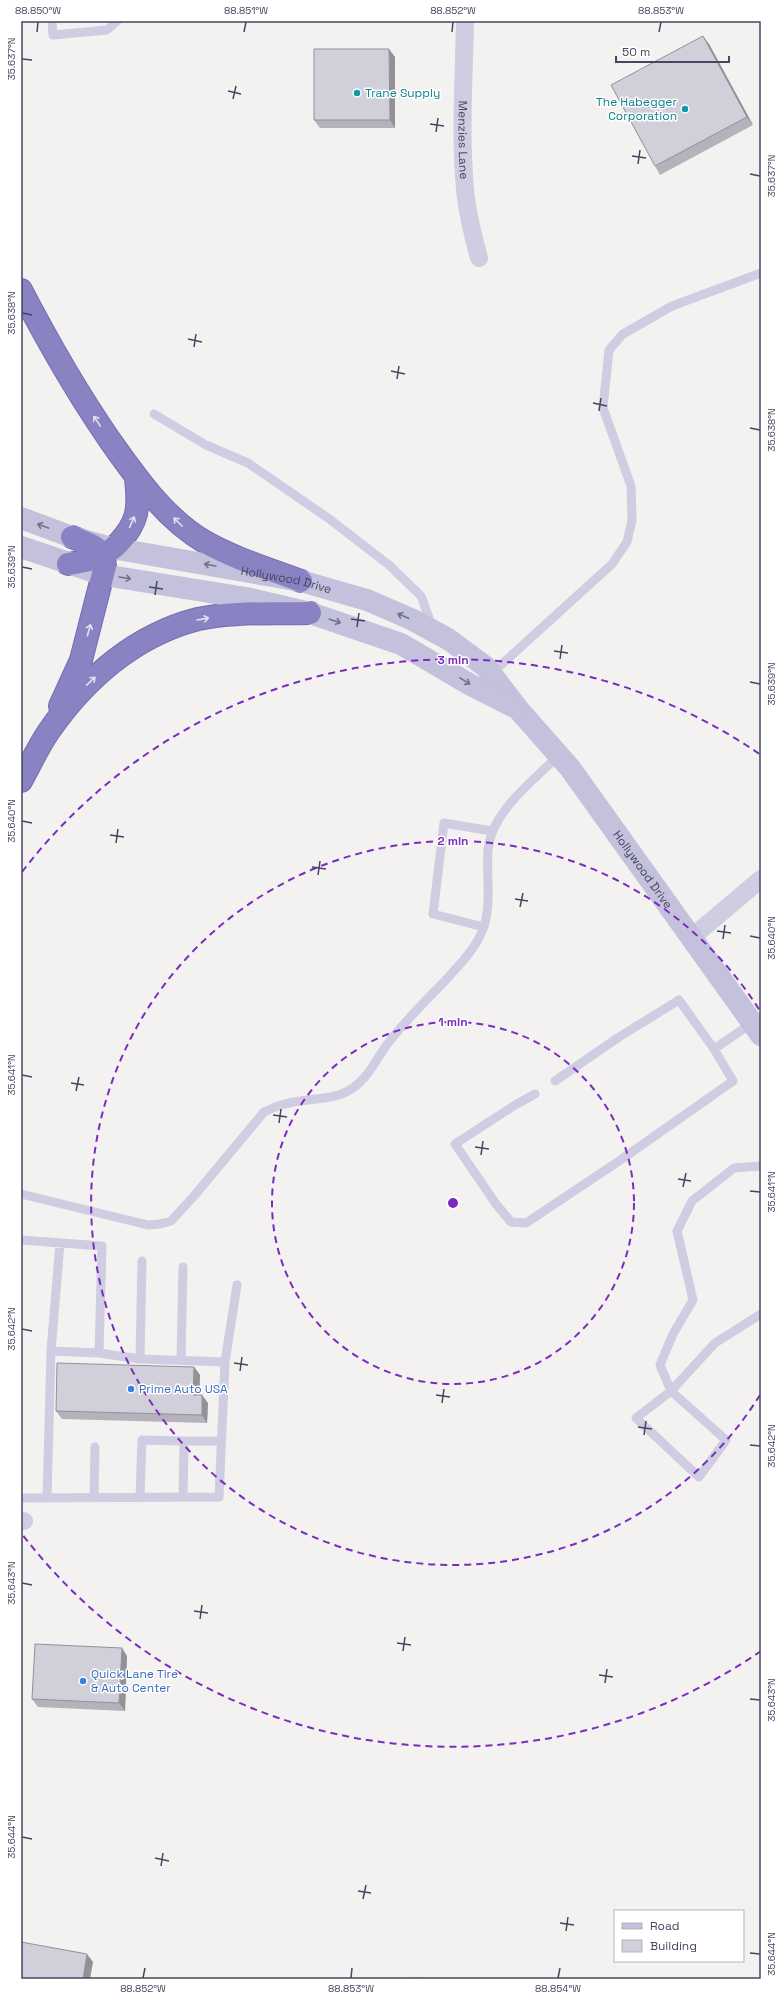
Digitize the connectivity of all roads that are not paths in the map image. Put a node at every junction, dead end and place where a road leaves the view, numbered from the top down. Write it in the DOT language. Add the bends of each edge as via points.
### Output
graph roads {
  1 [pos="52,21"];
  2 [pos="117,21"];
  3 [pos="464,21"];
  4 [pos="479,258"];
  5 [pos="761,273"];
  6 [pos="21,290"];
  7 [pos="154,414"];
  8 [pos="136,479"];
  9 [pos="21,518"];
  10 [pos="72,537"];
  11 [pos="21,547"];
  12 [pos="106,559"];
  13 [pos="301,581"];
  14 [pos="310,613"];
  15 [pos="434,632"];
  16 [pos="491,674"];
  17 [pos="518,709"];
  18 [pos="49,731"];
  19 [pos="559,755"];
  20 [pos="21,781"];
  21 [pos="492,831"];
  22 [pos="761,879"];
  23 [pos="484,927"];
  24 [pos="691,938"];
  25 [pos="757,1029"];
  26 [pos="714,1049"];
  27 [pos="555,1081"];
  28 [pos="535,1094"];
  29 [pos="761,1166"];
  30 [pos="21,1194"];
  31 [pos="21,1240"];
  32 [pos="60,1244"];
  33 [pos="142,1261"];
  34 [pos="183,1267"];
  35 [pos="237,1285"];
  36 [pos="761,1314"];
  37 [pos="51,1351"];
  38 [pos="99,1353"];
  39 [pos="140,1359"];
  40 [pos="181,1360"];
  41 [pos="225,1362"];
  42 [pos="671,1391"];
  43 [pos="184,1440"];
  44 [pos="221,1441"];
  45 [pos="95,1446"];
  46 [pos="140,1497"];
  47 [pos="183,1497"];
  48 [pos="21,1498"];
  49 [pos="48,1498"];
  50 [pos="94,1498"];
  1 -- 2 [label="lane" via="53,35 107,30"];
  3 -- 4 [label="street, Menzies Lane" via="465,189"];
  5 -- 16 [label="lane" via="672,306 623,334 610,350 602,408 631,486 632,520 627,542 612,564"];
  8 -- 6 [label="highway, one-way" via="80,396 48,343"];
  7 -- 15 [label="lane" via="206,445 248,463 328,518 389,565 421,596"];
  12 -- 8 [label="highway, one-way" via="126,535 133,522 137,508"];
  13 -- 8 [label="highway, one-way" via="205,542 182,526"];
  10 -- 9 [label="main road, one-way"];
  10 -- 12 [label="highway" via="97,547"];
  11 -- 12 [label="main road, Hollywood Drive" via="68,564"];
  13 -- 12 [label="main road, Hollywood Drive, one-way"];
  12 -- 14 [label="main road, Hollywood Drive, one-way"];
  18 -- 12 [label="highway, one-way" via="81,660"];
  15 -- 13 [label="main road, Hollywood Drive, one-way" via="366,600"];
  14 -- 17 [label="main road, Hollywood Drive, one-way" via="401,644"];
  18 -- 14 [label="highway, one-way" via="95,677 137,643 199,619 232,615"];
  15 -- 16 [label="main road, Hollywood Drive" via="480,662"];
  16 -- 17 [label="main road, Hollywood Drive"];
  17 -- 19 [label="main road, Hollywood Drive"];
  18 -- 20 [label="highway"];
  19 -- 21 [label="lane" via="501,814"];
  19 -- 24 [label="main road, Hollywood Drive"];
  21 -- 23 [label="lane" via="488,849 487,911"];
  21 -- 23 [label="lane" via="444,824 432,914"];
  22 -- 24 [label="street"];
  23 -- 30 [label="lane" via="468,956 409,1018 388,1043 374,1066 354,1087 326,1099 278,1105 264,1112 171,1221 148,1225"];
  24 -- 25 [label="main road, Hollywood Drive"];
  25 -- 26 [label="lane"];
  26 -- 27 [label="lane" via="680,1000 619,1037"];
  26 -- 28 [label="lane" via="733,1081 526,1223 511,1222 455,1144"];
  29 -- 42 [label="lane" via="734,1168 692,1201 677,1231 693,1300 673,1334 660,1365"];
  31 -- 32 [label="lane"];
  32 -- 37 [label="lane"];
  32 -- 38 [label="lane" via="102,1246"];
  33 -- 39 [label="lane"];
  34 -- 40 [label="lane"];
  35 -- 41 [label="lane"];
  36 -- 42 [label="lane" via="715,1343"];
  37 -- 38 [label="lane"];
  37 -- 49 [label="lane"];
  38 -- 39 [label="lane"];
  39 -- 40 [label="lane"];
  40 -- 41 [label="lane"];
  41 -- 44 [label="lane"];
  42 -- 42 [label="lane" via="726,1440 699,1477 636,1418"];
  43 -- 44 [label="lane"];
  43 -- 46 [label="lane" via="142,1440"];
  43 -- 47 [label="lane"];
  44 -- 47 [label="lane" via="219,1497"];
  45 -- 50 [label="lane"];
  46 -- 47 [label="lane"];
  46 -- 50 [label="lane"];
  48 -- 49 [label="lane"];
  49 -- 50 [label="lane"];
}
